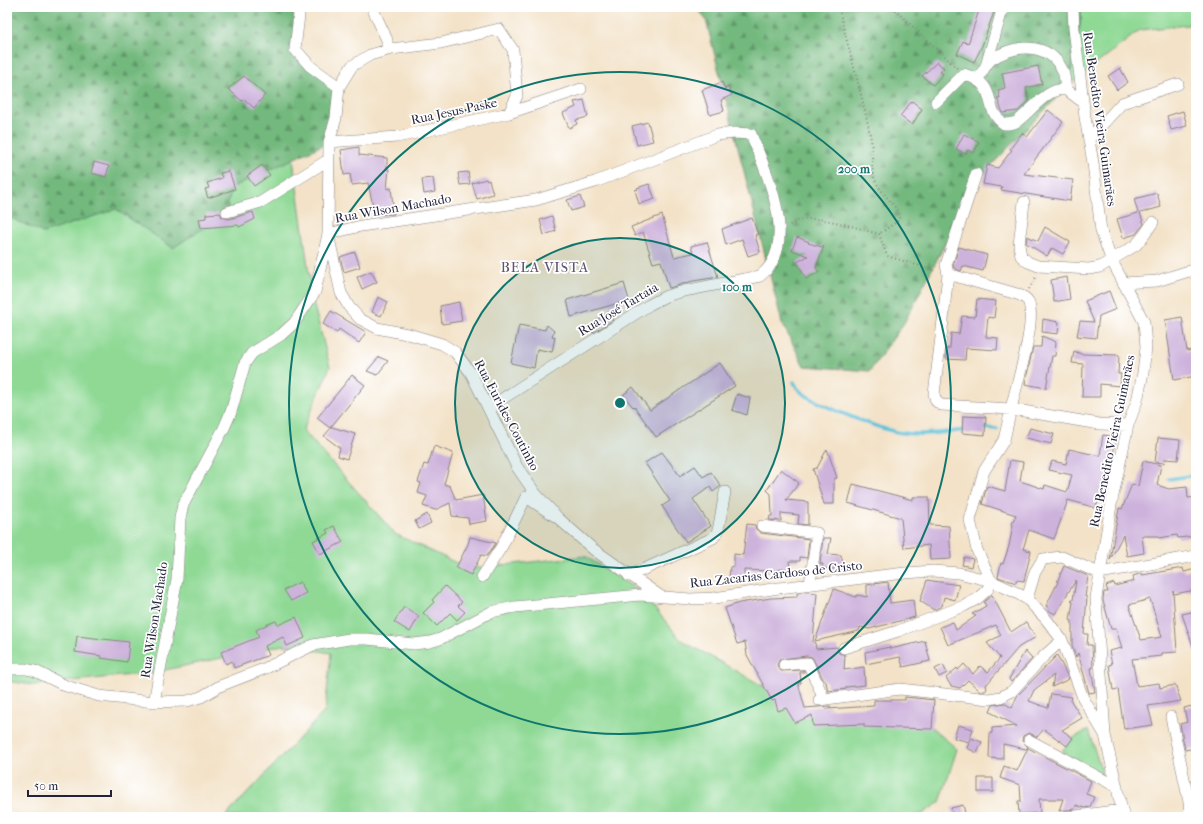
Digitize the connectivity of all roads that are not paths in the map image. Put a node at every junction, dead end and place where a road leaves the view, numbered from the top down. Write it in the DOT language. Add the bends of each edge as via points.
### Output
graph roads {
  1 [pos="297,7"];
  2 [pos="372,7"];
  3 [pos="1003,7"];
  4 [pos="1073,7"];
  5 [pos="387,50"];
  6 [pos="985,68"];
  7 [pos="978,79"];
  8 [pos="1178,84"];
  9 [pos="339,87"];
  10 [pos="581,89"];
  11 [pos="1066,90"];
  12 [pos="936,102"];
  13 [pos="1083,102"];
  14 [pos="509,113"];
  15 [pos="1089,139"];
  16 [pos="329,142"];
  17 [pos="328,160"];
  18 [pos="976,174"];
  19 [pos="1024,202"];
  20 [pos="227,212"];
  21 [pos="1153,222"];
  22 [pos="328,234"];
  23 [pos="1111,259"];
  24 [pos="772,263"];
  25 [pos="1196,272"];
  26 [pos="948,274"];
  27 [pos="1123,283"];
  28 [pos="488,408"];
  29 [pos="1011,409"];
  30 [pos="1128,425"];
  31 [pos="725,492"];
  32 [pos="558,518"];
  33 [pos="762,526"];
  34 [pos="1196,556"];
  35 [pos="1099,573"];
  36 [pos="629,576"];
  37 [pos="482,577"];
  38 [pos="991,581"];
  39 [pos="810,584"];
  40 [pos="660,596"];
  41 [pos="1027,599"];
  42 [pos="1062,640"];
  43 [pos="844,648"];
  44 [pos="784,665"];
  45 [pos="7,669"];
  46 [pos="154,702"];
  47 [pos="1171,717"];
  48 [pos="1105,735"];
  49 [pos="1029,740"];
  50 [pos="1117,787"];
  51 [pos="1124,814"];
  52 [pos="1069,817"];
  53 [pos="1190,817"];
  1 -- 9 [label="street" via="295,49 310,66"];
  2 -- 5 [label="street" via="387,40"];
  3 -- 6 [label="street"];
  4 -- 13 [label="street, Rua Benedito Vieira Guimarães"];
  5 -- 9 [label="street" via="370,55 352,66"];
  5 -- 14 [label="street" via="441,43 499,29 513,50 517,96"];
  6 -- 7 [label="street"];
  6 -- 11 [label="street" via="991,59 1032,46 1048,52 1062,69"];
  7 -- 11 [label="street" via="986,88 996,118 1004,124 1014,123 1029,113 1046,95 1057,90"];
  7 -- 12 [label="street" via="964,74"];
  8 -- 15 [label="street" via="1122,103"];
  9 -- 16 [label="street, Rua Eurides Coutinho" via="336,118"];
  10 -- 14 [label="street, Rua Jesus Paske"];
  11 -- 13 [label="street"];
  13 -- 15 [label="street, Rua Benedito Vieira Guimarães"];
  14 -- 16 [label="street, Rua Jesus Paske" via="397,137"];
  15 -- 23 [label="street, Rua Benedito Vieira Guimarães" via="1101,231"];
  16 -- 17 [label="street, Rua Eurides Coutinho"];
  17 -- 20 [label="street" via="261,202"];
  17 -- 22 [label="street, Rua Eurides Coutinho"];
  18 -- 26 [label="street" via="946,265"];
  19 -- 23 [label="street" via="1019,245 1021,256 1028,262 1042,266 1089,269 1100,267"];
  21 -- 23 [label="street" via="1136,244"];
  22 -- 24 [label="street, Rua Wilson Machado" via="361,226 536,200 595,182 717,135 750,134 772,189 780,234"];
  22 -- 28 [label="street, Rua Eurides Coutinho" via="341,293 360,319 377,328 442,344 455,352 471,373"];
  22 -- 46 [label="street, Rua Wilson Machado" via="315,292 294,323 252,353 245,362 231,412 183,505 177,579"];
  23 -- 27 [label="street, Rua Benedito Vieira Guimarães"];
  24 -- 28 [label="street, Rua José Tartaia" via="760,276 666,296 648,305"];
  25 -- 27 [label="street" via="1189,271 1157,281"];
  26 -- 29 [label="street" via="1024,296 1029,304 1029,328"];
  26 -- 29 [label="street" via="934,394 936,401 941,405"];
  27 -- 30 [label="street, Rua Benedito Vieira Guimarães" via="1144,322 1146,347 1137,401"];
  28 -- 32 [label="street, Rua Eurides Coutinho" via="517,468"];
  29 -- 30 [label="street" via="1099,424"];
  29 -- 38 [label="street" via="1004,440 984,470 970,520 977,550"];
  30 -- 35 [label="street, Rua Benedito Vieira Guimarães"];
  31 -- 36 [label="street" via="718,531 713,538"];
  32 -- 36 [label="street"];
  32 -- 37 [label="street" via="526,497 502,546"];
  33 -- 39 [label="street" via="818,533"];
  34 -- 35 [label="street"];
  35 -- 41 [label="street" via="1062,556 1043,558 1035,572"];
  35 -- 48 [label="street, Rua Benedito Vieira Guimarães" via="1096,598"];
  36 -- 40 [label="street"];
  38 -- 39 [label="street, Rua Zacarias Cardoso de Cristo" via="959,573 932,571"];
  38 -- 41 [label="street, Rua Zacarias Cardoso de Cristo"];
  38 -- 43 [label="street" via="988,589 964,606"];
  39 -- 40 [label="street, Rua Zacarias Cardoso de Cristo" via="714,598"];
  40 -- 46 [label="street, Rua Zacarias Cardoso de Cristo" via="626,596 514,607 491,612 440,639 414,644 366,639 324,642 220,686 201,698"];
  41 -- 42 [label="street, Rua Zacarias Cardoso de Cristo"];
  42 -- 44 [label="street" via="1012,691 1001,697 989,699 900,689 822,699 808,663"];
  42 -- 48 [label="street, Rua Zacarias Cardoso de Cristo" via="1083,698"];
  45 -- 46 [label="street, Rua Zacarias Cardoso de Cristo" via="35,671 87,693"];
  47 -- 53 [label="street"];
  48 -- 50 [label="street, Rua Benedito Vieira Guimarães"];
  49 -- 50 [label="street"];
  50 -- 51 [label="street, Rua Benedito Vieira Guimarães"];
  51 -- 52 [label="street"];
}
